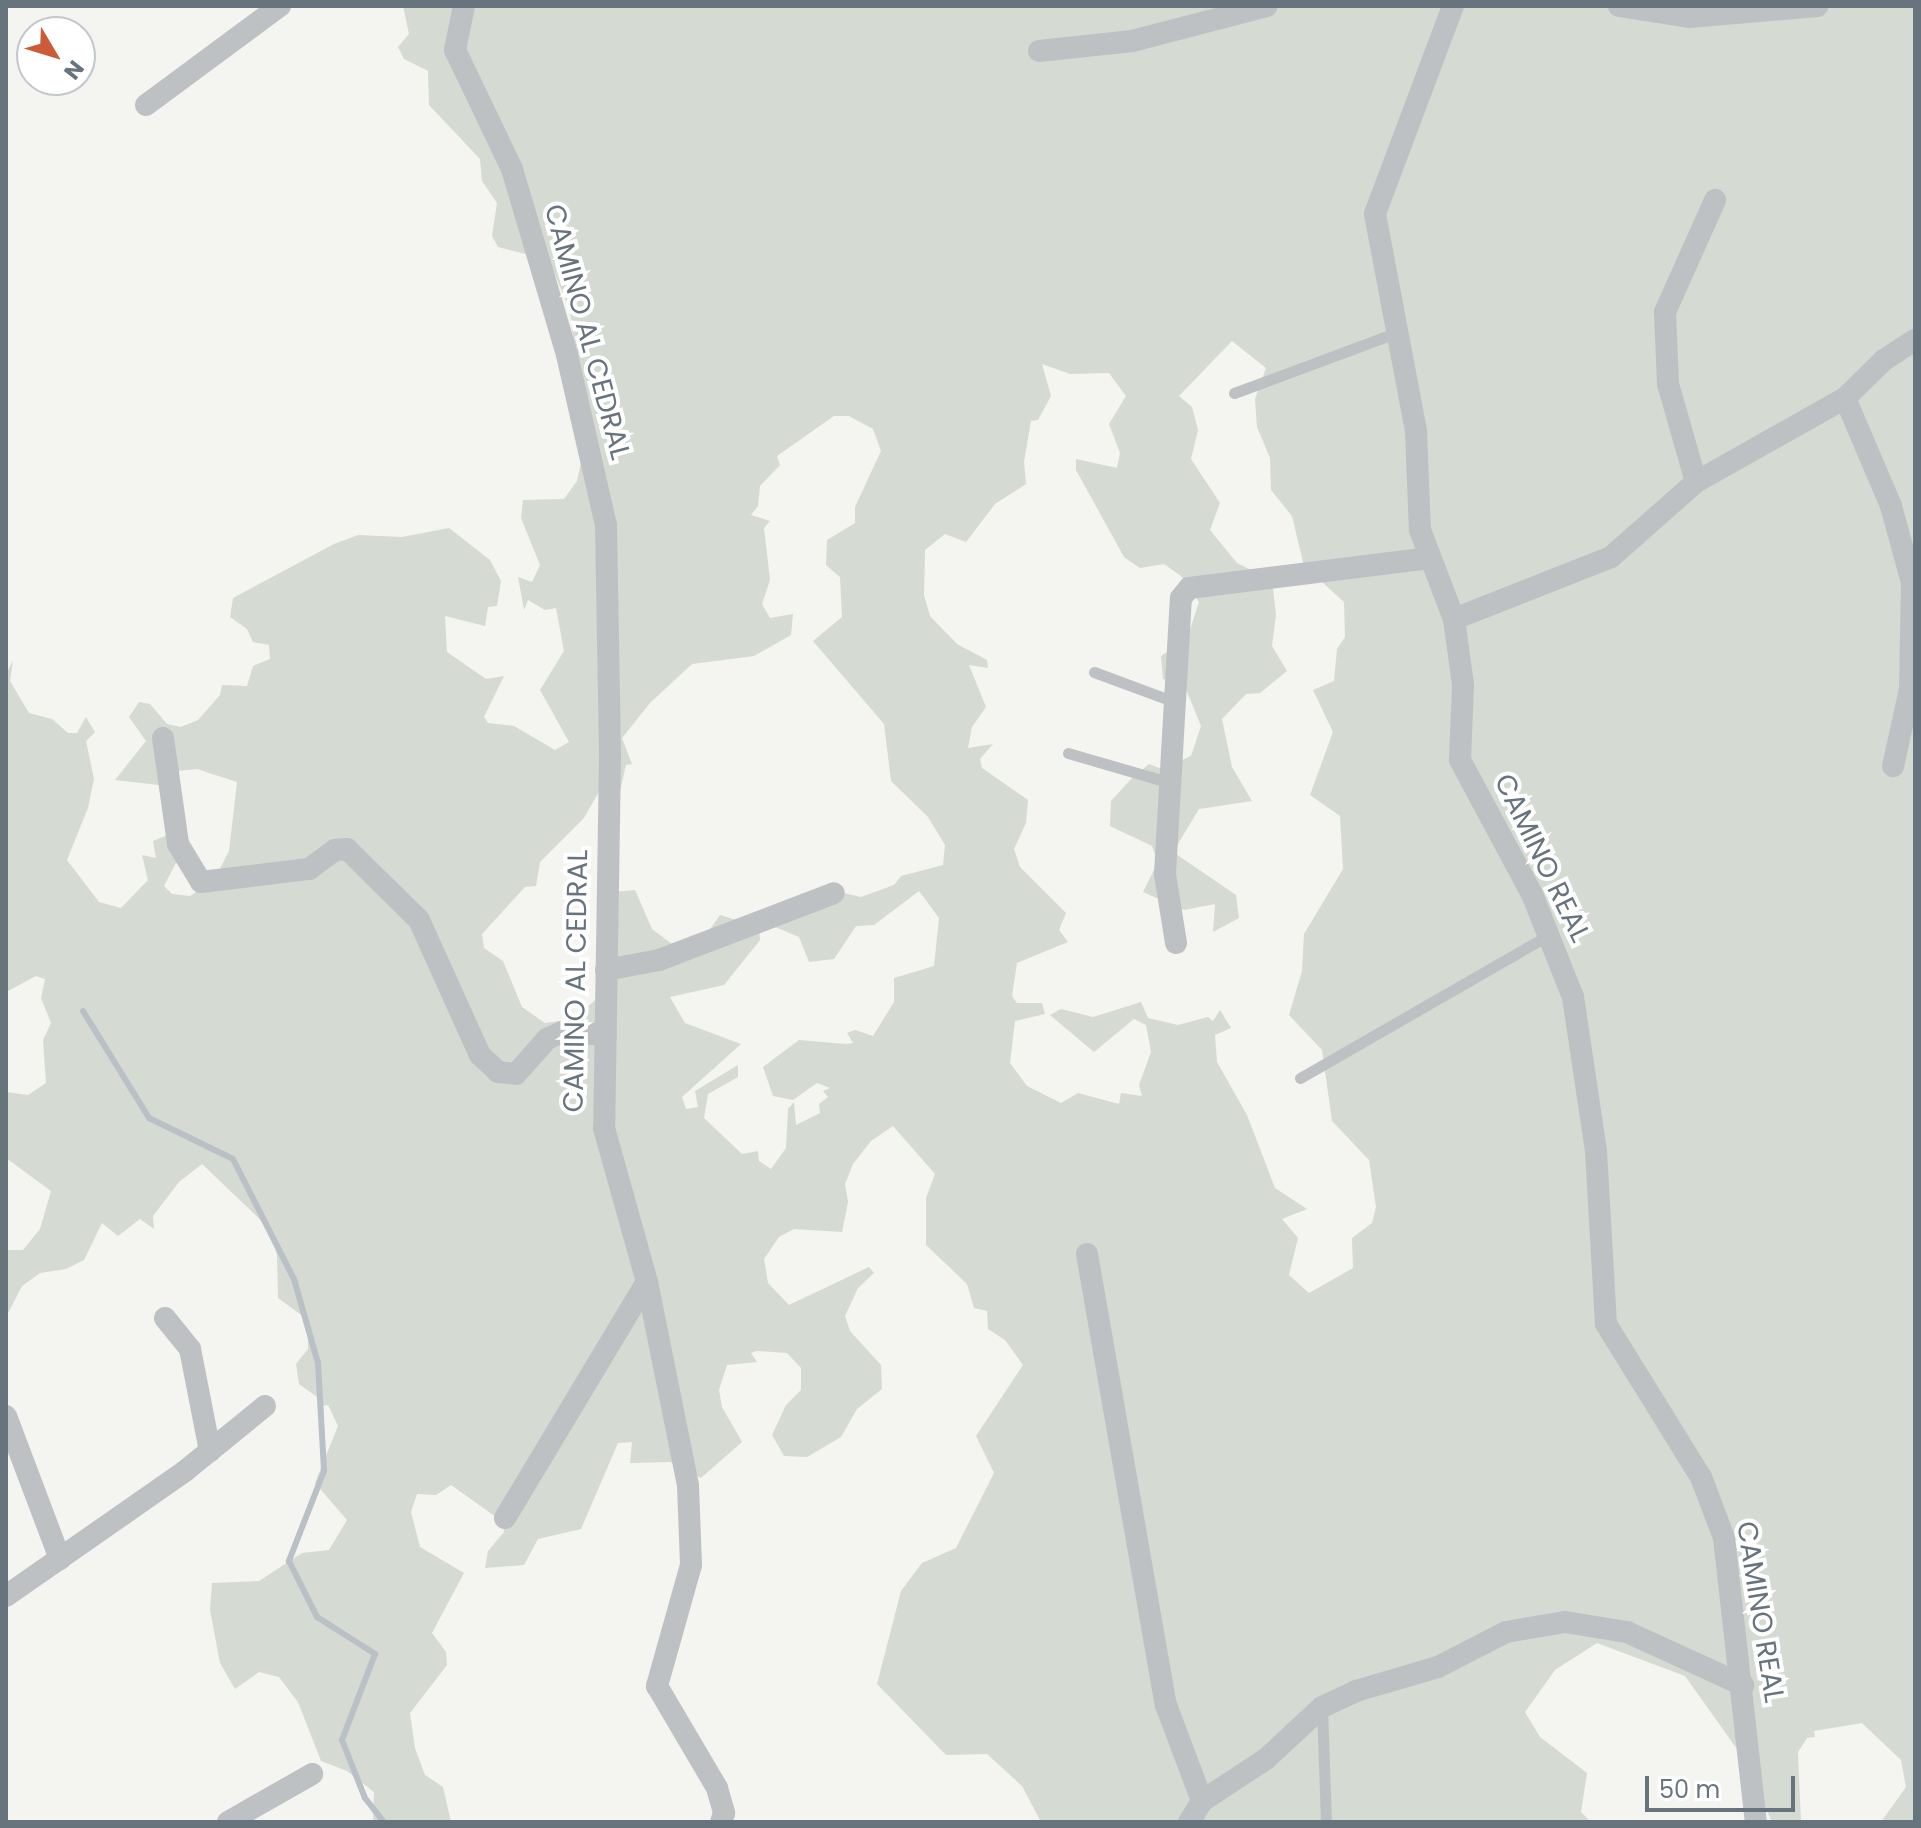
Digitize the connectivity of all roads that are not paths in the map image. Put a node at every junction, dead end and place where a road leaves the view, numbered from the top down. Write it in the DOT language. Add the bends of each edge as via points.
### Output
graph roads {
  1 [pos="280,6"];
  2 [pos="464,6"];
  3 [pos="1267,6"];
  4 [pos="1453,6"];
  5 [pos="1619,6"];
  6 [pos="1818,6"];
  7 [pos="1039,51"];
  8 [pos="146,105"];
  9 [pos="1715,200"];
  10 [pos="1399,332"];
  11 [pos="1915,340"];
  12 [pos="1234,393"];
  13 [pos="1845,398"];
  14 [pos="1696,482"];
  15 [pos="1430,558"];
  16 [pos="1454,619"];
  17 [pos="1094,672"];
  18 [pos="1175,702"];
  19 [pos="163,738"];
  20 [pos="1068,753"];
  21 [pos="1893,766"];
  22 [pos="1171,783"];
  23 [pos="834,893"];
  24 [pos="1549,935"];
  25 [pos="1176,943"];
  26 [pos="606,970"];
  27 [pos="606,1036"];
  28 [pos="1300,1078"];
  29 [pos="1087,1254"];
  30 [pos="647,1282"];
  31 [pos="165,1318"];
  32 [pos="265,1406"];
  33 [pos="6,1416"];
  34 [pos="210,1451"];
  35 [pos="505,1518"];
  36 [pos="60,1559"];
  37 [pos="6,1596"];
  38 [pos="1743,1685"];
  39 [pos="1322,1707"];
  40 [pos="312,1774"];
  41 [pos="1202,1801"];
  42 [pos="228,1822"];
  43 [pos="721,1822"];
  44 [pos="1189,1822"];
  45 [pos="1326,1822"];
  46 [pos="1756,1822"];
  1 -- 8 [label="street"];
  2 -- 26 [label="street, CAMINO AL CEDRAL" via="455,50 512,169 567,355 606,525"];
  3 -- 7 [label="street" via="1132,41"];
  4 -- 10 [label="street, CAMINO REAL" via="1375,214"];
  5 -- 6 [label="street" via="1689,17"];
  9 -- 14 [label="street" via="1665,312 1668,384"];
  10 -- 12 [label="lane"];
  10 -- 15 [label="street, CAMINO REAL" via="1416,432 1420,530"];
  11 -- 13 [label="street" via="1884,360"];
  13 -- 14 [label="street"];
  13 -- 21 [label="street" via="1891,506 1912,583 1910,689"];
  14 -- 16 [label="street" via="1611,557"];
  15 -- 16 [label="street, CAMINO REAL"];
  15 -- 18 [label="street" via="1189,588 1181,598"];
  16 -- 24 [label="street, CAMINO REAL" via="1463,685 1460,760"];
  17 -- 18 [label="lane"];
  18 -- 22 [label="street"];
  19 -- 27 [label="street" via="178,844 201,882 309,869 335,850 347,849 419,920 480,1055 498,1072 516,1074 547,1039 566,1030"];
  20 -- 22 [label="lane"];
  22 -- 25 [label="street" via="1165,874"];
  23 -- 26 [label="street" via="659,960"];
  24 -- 28 [label="lane"];
  24 -- 38 [label="street, CAMINO REAL" via="1573,997 1587,1069 1606,1324 1701,1477 1724,1538"];
  26 -- 27 [label="street, CAMINO AL CEDRAL"];
  27 -- 30 [label="street, CAMINO AL CEDRAL" via="604,1128"];
  29 -- 41 [label="street" via="1166,1705"];
  30 -- 35 [label="street"];
  30 -- 43 [label="street, CAMINO AL CEDRAL" via="688,1486 691,1565 657,1686 717,1788 724,1813"];
  31 -- 34 [label="street" via="190,1349"];
  32 -- 34 [label="street"];
  33 -- 36 [label="street"];
  34 -- 36 [label="street"];
  36 -- 37 [label="street"];
  38 -- 39 [label="street" via="1627,1632 1565,1622 1506,1632 1438,1667 1356,1691"];
  38 -- 46 [label="street, CAMINO REAL"];
  39 -- 41 [label="street" via="1266,1759"];
  39 -- 45 [label="lane"];
  40 -- 42 [label="street"];
  41 -- 44 [label="street"];
}
